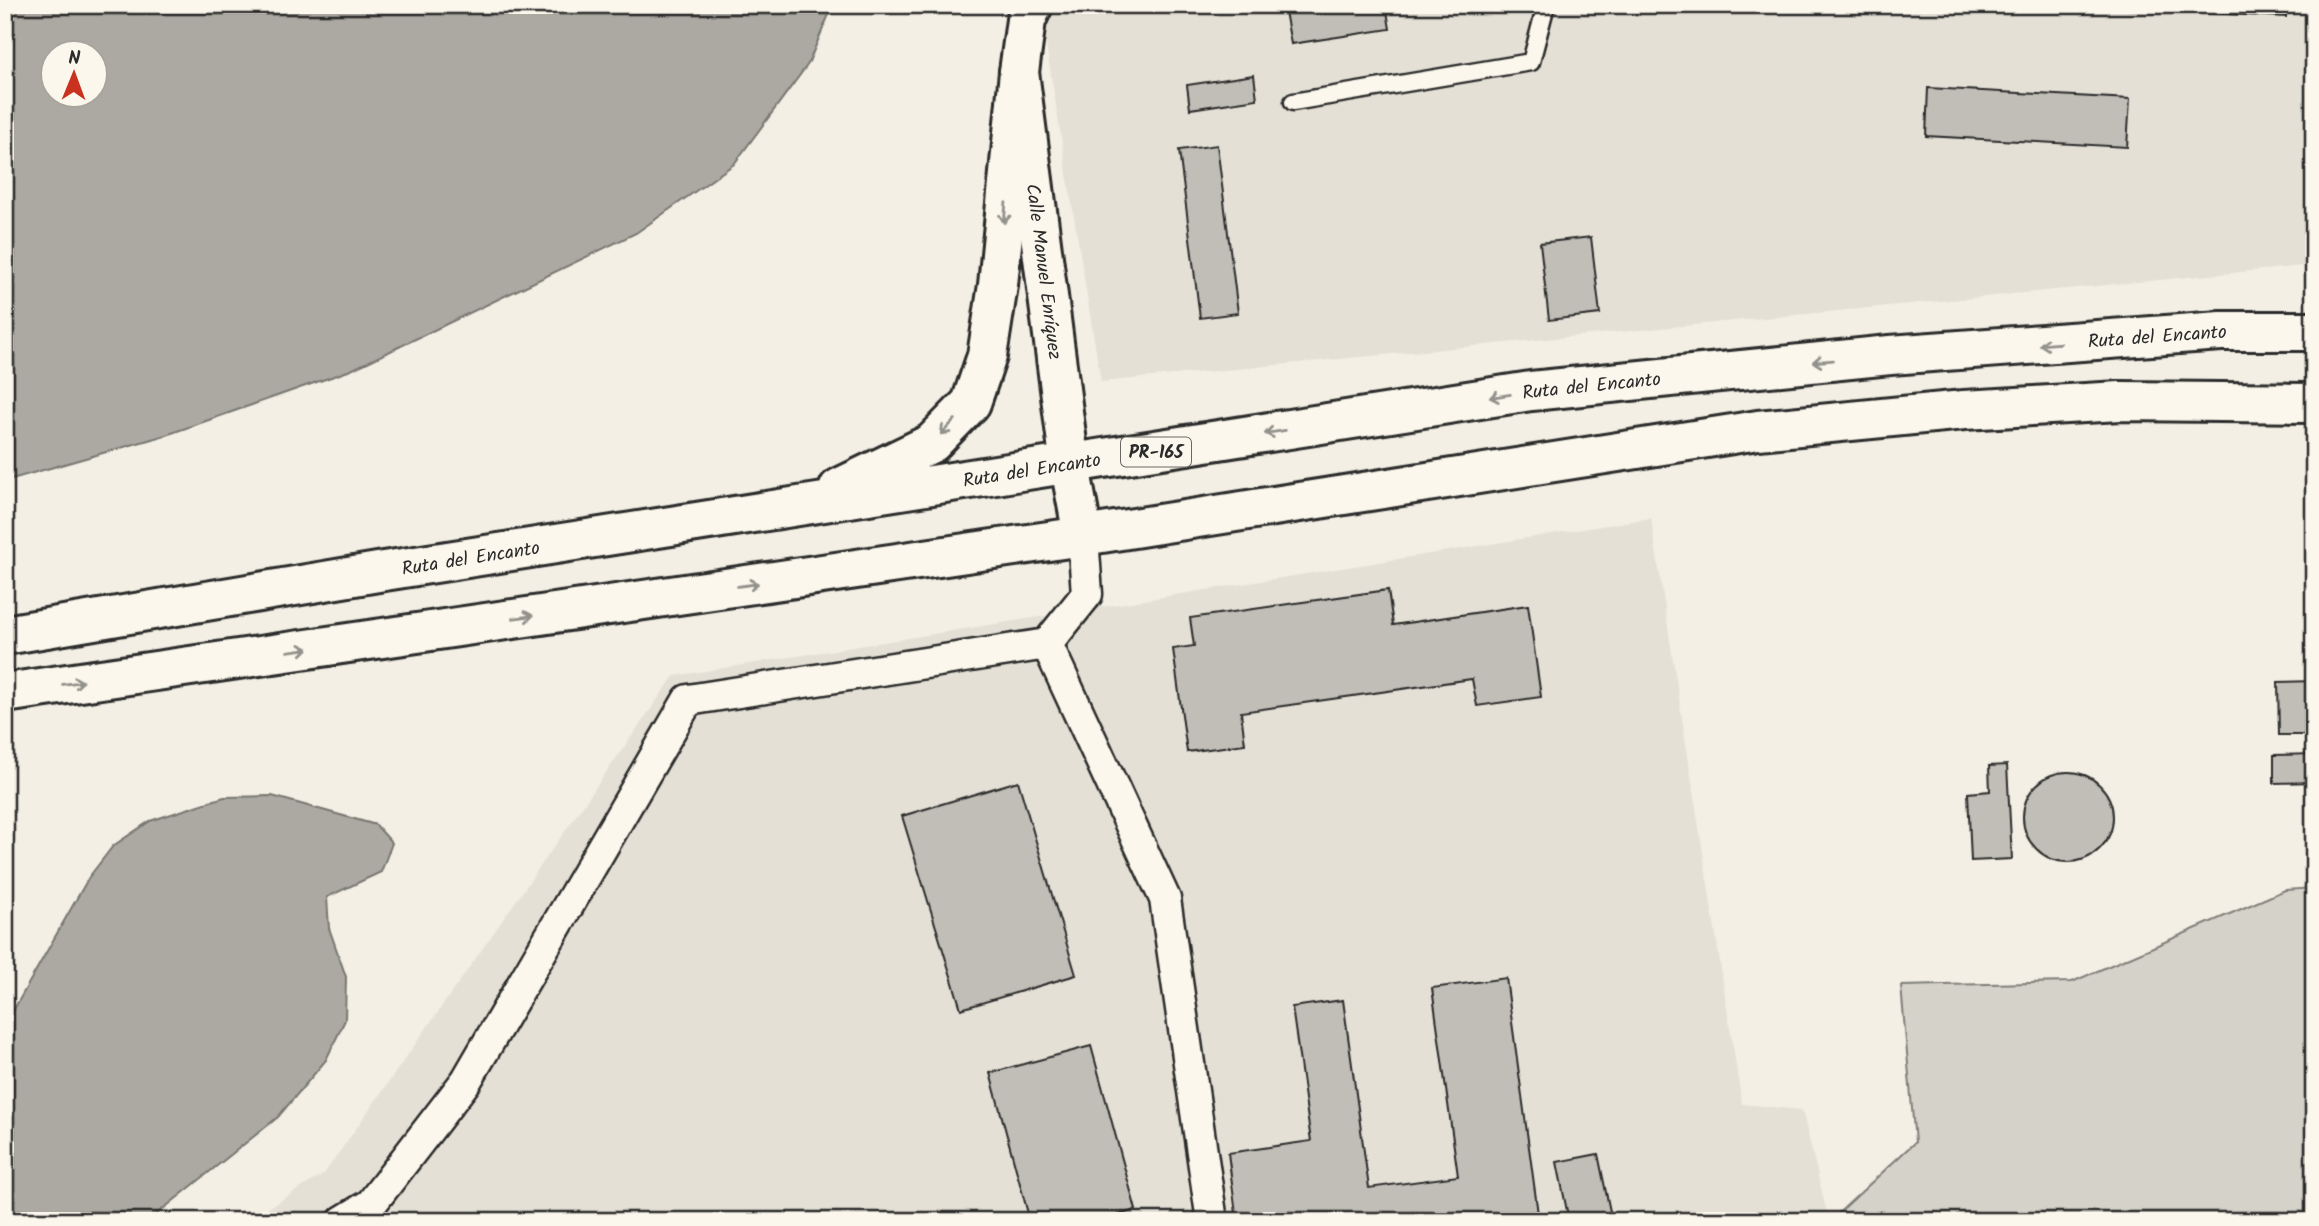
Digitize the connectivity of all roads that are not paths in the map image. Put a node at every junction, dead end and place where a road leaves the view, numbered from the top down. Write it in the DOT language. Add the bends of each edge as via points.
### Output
graph roads {
  1 [pos="1032,5"];
  2 [pos="1546,5"];
  3 [pos="1019,72"];
  4 [pos="1293,102"];
  5 [pos="2314,311"];
  6 [pos="2221,331"];
  7 [pos="2314,331"];
  8 [pos="2314,403"];
  9 [pos="1070,466"];
  10 [pos="791,508"];
  11 [pos="1083,536"];
  12 [pos="5,635"];
  13 [pos="1047,644"];
  14 [pos="5,693"];
  15 [pos="343,1221"];
  16 [pos="1212,1221"];
  1 -- 3 [label="main road, Calle Manuel Enríquez"];
  2 -- 4 [label="lane" via="1531,62"];
  3 -- 9 [label="main road, Calle Manuel Enríquez"];
  3 -- 10 [label="main road, one-way" via="998,285 987,356 971,403 932,443"];
  5 -- 6 [label="main road"];
  6 -- 7 [label="main road, Ruta del Encanto / PR-165"];
  6 -- 9 [label="main road, Ruta del Encanto / PR-165, one-way" via="1748,367 1531,391"];
  8 -- 11 [label="main road" via="2120,401 1758,430"];
  9 -- 10 [label="main road, Ruta del Encanto / PR-165"];
  9 -- 11 [label="main road, Calle Manuel Enríquez"];
  10 -- 12 [label="main road, Ruta del Encanto / PR-165"];
  11 -- 13 [label="street" via="1087,594"];
  14 -- 11 [label="main road, one-way"];
  13 -- 15 [label="street" via="688,700 466,1081 371,1204"];
  13 -- 16 [label="street" via="1165,899"];
}
